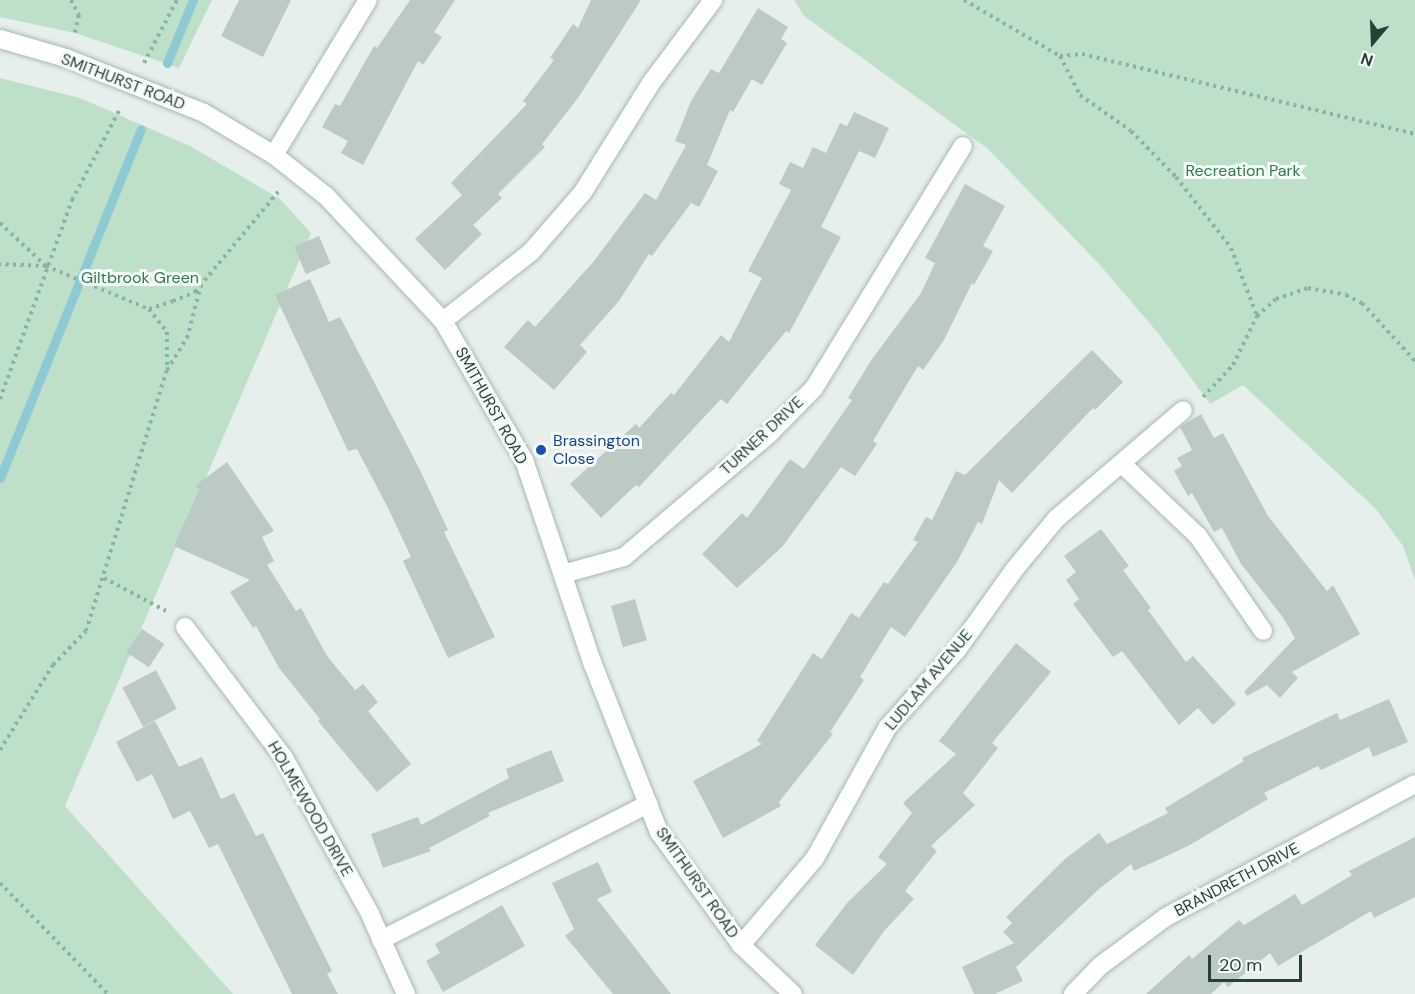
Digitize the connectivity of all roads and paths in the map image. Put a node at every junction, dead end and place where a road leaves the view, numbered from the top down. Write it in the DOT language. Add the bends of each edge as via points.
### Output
graph roads {
  1 [pos="71,0"];
  2 [pos="177,0"];
  3 [pos="368,0"];
  4 [pos="713,0"];
  5 [pos="964,0"];
  6 [pos="0,39"];
  7 [pos="1060,56"];
  8 [pos="66,58"];
  9 [pos="134,85"];
  10 [pos="1415,134"];
  11 [pos="963,146"];
  12 [pos="274,156"];
  13 [pos="294,171"];
  14 [pos="0,223"];
  15 [pos="0,264"];
  16 [pos="46,266"];
  17 [pos="201,285"];
  18 [pos="149,309"];
  19 [pos="1257,316"];
  20 [pos="442,321"];
  21 [pos="1415,361"];
  22 [pos="167,370"];
  23 [pos="1204,395"];
  24 [pos="0,399"];
  25 [pos="1183,410"];
  26 [pos="1122,464"];
  27 [pos="563,574"];
  28 [pos="104,578"];
  29 [pos="185,627"];
  30 [pos="1263,631"];
  31 [pos="0,750"];
  32 [pos="1415,784"];
  33 [pos="648,804"];
  34 [pos="0,883"];
  35 [pos="381,940"];
  36 [pos="741,945"];
  37 [pos="108,994"];
  38 [pos="406,994"];
  39 [pos="793,994"];
  40 [pos="1072,994"];
  1 -- 8 [label="path" via="79,15"];
  2 -- 9 [label="path"];
  3 -- 12 [label="street"];
  4 -- 20 [label="street" via="651,83 583,192 531,252"];
  5 -- 7 [label="path"];
  6 -- 8 [label="street, SMITHURST ROAD"];
  7 -- 10 [label="path" via="1082,54"];
  7 -- 19 [label="path" via="1080,95 1131,131 1215,223 1230,248"];
  8 -- 9 [label="street, SMITHURST ROAD"];
  9 -- 12 [label="street, SMITHURST ROAD" via="204,113"];
  9 -- 16 [label="path" via="77,190"];
  11 -- 27 [label="street, TURNER DRIVE" via="814,388 769,434 624,557"];
  12 -- 13 [label="street, SMITHURST ROAD"];
  13 -- 17 [label="path"];
  13 -- 20 [label="street, SMITHURST ROAD" via="326,196"];
  14 -- 16 [label="path"];
  15 -- 16 [label="path"];
  16 -- 18 [label="path"];
  16 -- 24 [label="path"];
  17 -- 18 [label="path" via="195,292"];
  17 -- 22 [label="path" via="187,338"];
  18 -- 22 [label="path" via="167,332"];
  19 -- 21 [label="path" via="1276,299 1308,288 1346,295 1381,320"];
  19 -- 23 [label="path" via="1233,365"];
  20 -- 27 [label="street, SMITHURST ROAD" via="524,460"];
  22 -- 28 [label="path"];
  25 -- 26 [label="street, LUDLAM AVENUE"];
  26 -- 30 [label="street" via="1198,536"];
  26 -- 36 [label="street, LUDLAM AVENUE" via="1056,519 957,650 887,728 815,858"];
  27 -- 33 [label="street, SMITHURST ROAD" via="592,662"];
  28 -- 29 [label="path" via="143,596"];
  28 -- 31 [label="path" via="86,631 53,666"];
  29 -- 35 [label="street, HOLMEWOOD DRIVE" via="284,758"];
  32 -- 40 [label="street, BRANDRETH DRIVE" via="1166,917 1100,966"];
  33 -- 35 [label="street"];
  33 -- 36 [label="street, SMITHURST ROAD" via="658,831"];
  34 -- 37 [label="path"];
  35 -- 38 [label="street, HOLMEWOOD DRIVE"];
  36 -- 39 [label="street, SMITHURST ROAD"];
}
